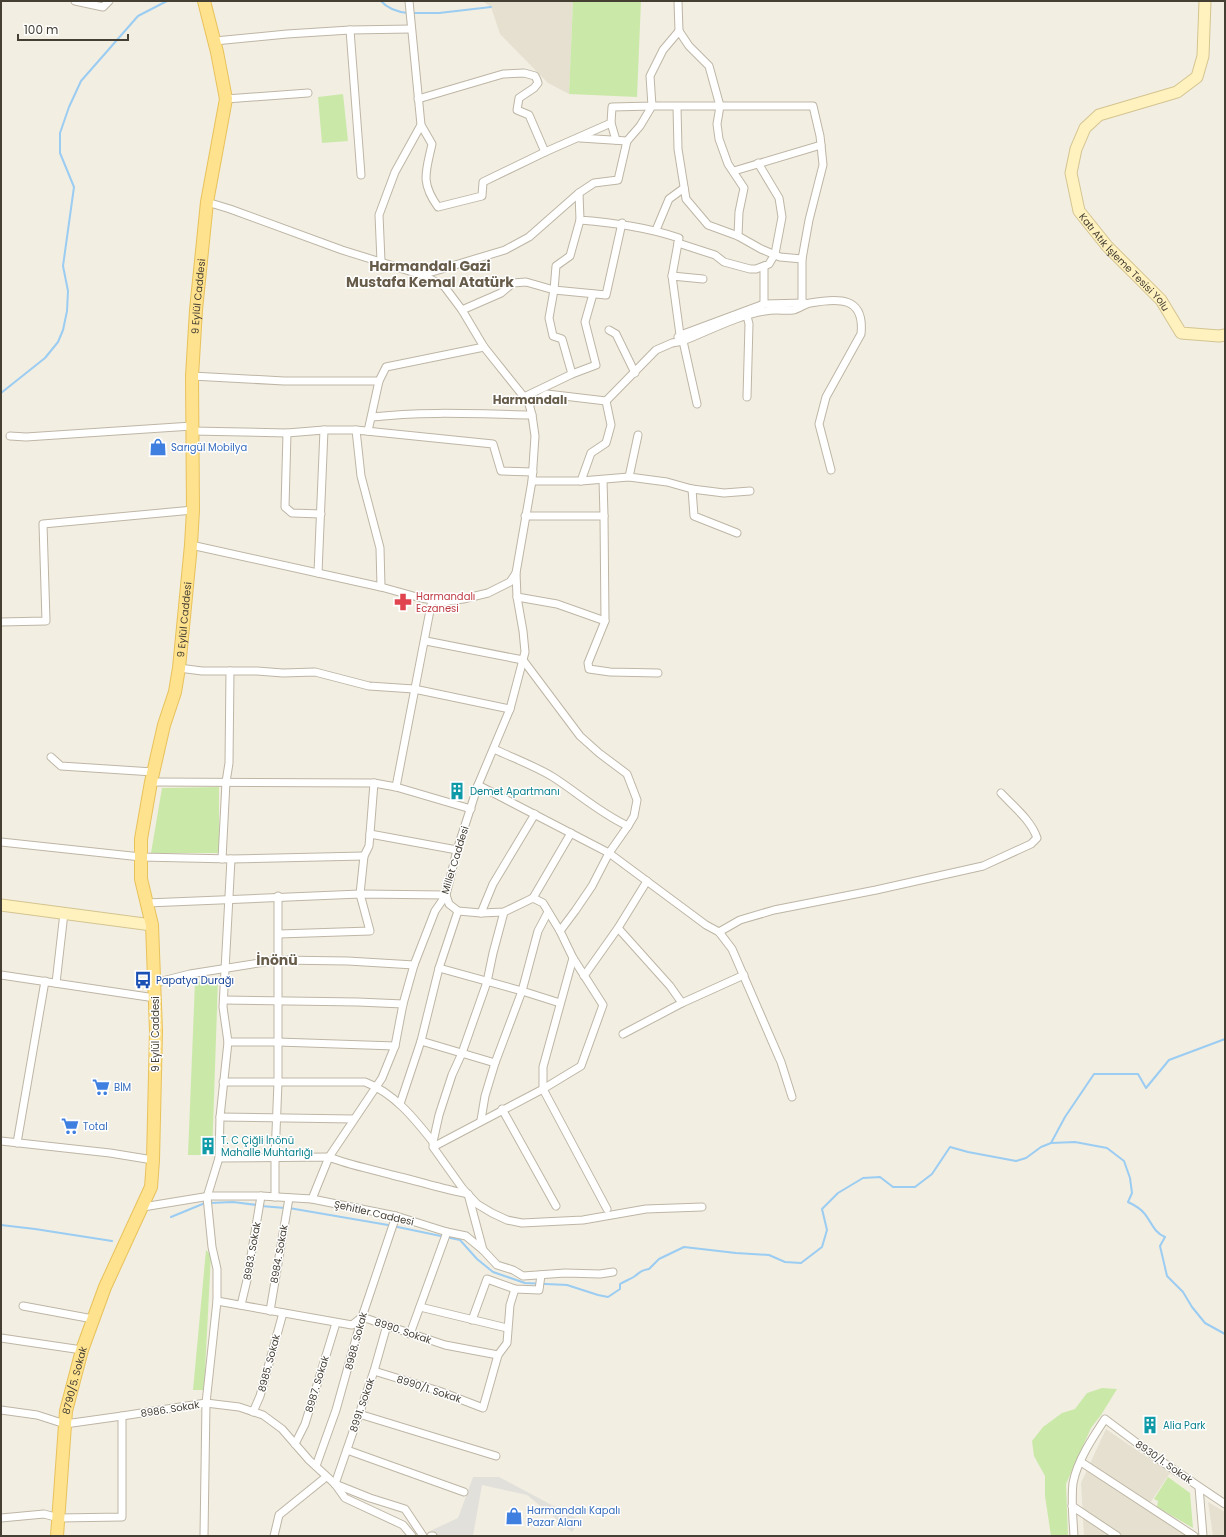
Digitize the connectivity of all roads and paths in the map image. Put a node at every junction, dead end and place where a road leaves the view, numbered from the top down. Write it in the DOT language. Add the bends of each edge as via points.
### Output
graph roads {
  1 [pos="75,1"];
  2 [pos="109,1"];
  3 [pos="204,1"];
  4 [pos="678,1"];
  5 [pos="1205,1"];
  6 [pos="409,2"];
  7 [pos="411,29"];
  8 [pos="350,30"];
  9 [pos="679,31"];
  10 [pos="215,41"];
  11 [pos="308,93"];
  12 [pos="226,99"];
  13 [pos="418,99"];
  14 [pos="652,106"];
  15 [pos="720,106"];
  16 [pos="677,107"];
  17 [pos="611,123"];
  18 [pos="421,125"];
  19 [pos="579,138"];
  20 [pos="616,140"];
  21 [pos="627,141"];
  22 [pos="821,145"];
  23 [pos="545,152"];
  24 [pos="758,163"];
  25 [pos="734,171"];
  26 [pos="361,175"];
  27 [pos="684,188"];
  28 [pos="579,193"];
  29 [pos="207,202"];
  30 [pos="580,220"];
  31 [pos="622,224"];
  32 [pos="656,230"];
  33 [pos="738,236"];
  34 [pos="678,243"];
  35 [pos="775,254"];
  36 [pos="802,259"];
  37 [pos="381,261"];
  38 [pos="764,267"];
  39 [pos="422,275"];
  40 [pos="672,276"];
  41 [pos="703,279"];
  42 [pos="554,290"];
  43 [pos="593,294"];
  44 [pos="805,303"];
  45 [pos="764,304"];
  46 [pos="462,310"];
  47 [pos="747,316"];
  48 [pos="609,330"];
  49 [pos="1225,334"];
  50 [pos="681,338"];
  51 [pos="484,347"];
  52 [pos="635,373"];
  53 [pos="572,374"];
  54 [pos="192,376"];
  55 [pos="379,381"];
  56 [pos="524,397"];
  57 [pos="747,397"];
  58 [pos="606,401"];
  59 [pos="529,404"];
  60 [pos="697,404"];
  61 [pos="532,414"];
  62 [pos="372,417"];
  63 [pos="192,429"];
  64 [pos="324,430"];
  65 [pos="356,430"];
  66 [pos="368,431"];
  67 [pos="287,433"];
  68 [pos="10,436"];
  69 [pos="638,436"];
  70 [pos="831,470"];
  71 [pos="533,472"];
  72 [pos="629,477"];
  73 [pos="603,480"];
  74 [pos="532,481"];
  75 [pos="581,481"];
  76 [pos="692,489"];
  77 [pos="750,491"];
  78 [pos="193,510"];
  79 [pos="321,514"];
  80 [pos="525,516"];
  81 [pos="604,516"];
  82 [pos="736,533"];
  83 [pos="191,546"];
  84 [pos="318,573"];
  85 [pos="516,573"];
  86 [pos="381,587"];
  87 [pos="516,597"];
  88 [pos="432,600"];
  89 [pos="605,621"];
  90 [pos="1,622"];
  91 [pos="426,641"];
  92 [pos="523,660"];
  93 [pos="180,668"];
  94 [pos="230,671"];
  95 [pos="658,674"];
  96 [pos="414,689"];
  97 [pos="510,709"];
  98 [pos="494,749"];
  99 [pos="51,757"];
  100 [pos="152,777"];
  101 [pos="226,782"];
  102 [pos="374,783"];
  103 [pos="478,785"];
  104 [pos="396,787"];
  105 [pos="1001,792"];
  106 [pos="471,809"];
  107 [pos="535,814"];
  108 [pos="628,826"];
  109 [pos="571,833"];
  110 [pos="370,834"];
  111 [pos="1,842"];
  112 [pos="457,850"];
  113 [pos="610,853"];
  114 [pos="364,856"];
  115 [pos="142,857"];
  116 [pos="222,859"];
  117 [pos="231,859"];
  118 [pos="647,881"];
  119 [pos="360,894"];
  120 [pos="446,895"];
  121 [pos="278,896"];
  122 [pos="533,898"];
  123 [pos="229,900"];
  124 [pos="147,903"];
  125 [pos="1,905"];
  126 [pos="458,912"];
  127 [pos="504,912"];
  128 [pos="548,912"];
  129 [pos="64,913"];
  130 [pos="481,913"];
  131 [pos="152,925"];
  132 [pos="618,928"];
  133 [pos="560,931"];
  134 [pos="719,932"];
  135 [pos="279,934"];
  136 [pos="573,958"];
  137 [pos="278,960"];
  138 [pos="414,965"];
  139 [pos="225,968"];
  140 [pos="439,968"];
  141 [pos="1,975"];
  142 [pos="584,976"];
  143 [pos="744,976"];
  144 [pos="45,981"];
  145 [pos="486,982"];
  146 [pos="56,983"];
  147 [pos="154,983"];
  148 [pos="522,991"];
  149 [pos="155,998"];
  150 [pos="224,1000"];
  151 [pos="278,1002"];
  152 [pos="682,1003"];
  153 [pos="403,1004"];
  154 [pos="560,1004"];
  155 [pos="623,1034"];
  156 [pos="421,1041"];
  157 [pos="228,1042"];
  158 [pos="278,1042"];
  159 [pos="395,1046"];
  160 [pos="462,1053"];
  161 [pos="495,1063"];
  162 [pos="223,1082"];
  163 [pos="278,1082"];
  164 [pos="376,1086"];
  165 [pos="543,1089"];
  166 [pos="792,1097"];
  167 [pos="400,1104"];
  168 [pos="502,1109"];
  169 [pos="220,1117"];
  170 [pos="277,1118"];
  171 [pos="354,1119"];
  172 [pos="481,1120"];
  173 [pos="1,1141"];
  174 [pos="17,1143"];
  175 [pos="433,1144"];
  176 [pos="275,1157"];
  177 [pos="329,1157"];
  178 [pos="219,1158"];
  179 [pos="153,1160"];
  180 [pos="468,1194"];
  181 [pos="207,1197"];
  182 [pos="275,1197"];
  183 [pos="261,1198"];
  184 [pos="312,1199"];
  185 [pos="289,1201"];
  186 [pos="556,1206"];
  187 [pos="143,1207"];
  188 [pos="702,1207"];
  189 [pos="607,1208"];
  190 [pos="396,1216"];
  191 [pos="447,1232"];
  192 [pos="130,1233"];
  193 [pos="483,1250"];
  194 [pos="614,1272"];
  195 [pos="541,1277"];
  196 [pos="515,1289"];
  197 [pos="217,1300"];
  198 [pos="241,1305"];
  199 [pos="23,1306"];
  200 [pos="420,1307"];
  201 [pos="270,1311"];
  202 [pos="283,1313"];
  203 [pos="362,1317"];
  204 [pos="93,1319"];
  205 [pos="472,1320"];
  206 [pos="336,1322"];
  207 [pos="387,1325"];
  208 [pos="507,1328"];
  209 [pos="410,1334"];
  210 [pos="1,1338"];
  211 [pos="82,1350"];
  212 [pos="498,1356"];
  213 [pos="374,1371"];
  214 [pos="206,1403"];
  215 [pos="1,1410"];
  216 [pos="253,1412"];
  217 [pos="359,1414"];
  218 [pos="122,1416"];
  219 [pos="65,1424"];
  220 [pos="295,1444"];
  221 [pos="346,1450"];
  222 [pos="496,1456"];
  223 [pos="1081,1462"];
  224 [pos="316,1466"];
  225 [pos="326,1477"];
  226 [pos="335,1484"];
  227 [pos="1199,1487"];
  228 [pos="464,1492"];
  229 [pos="1225,1504"];
  230 [pos="1072,1506"];
  231 [pos="1,1518"];
  232 [pos="59,1518"];
  233 [pos="57,1536"];
  234 [pos="204,1536"];
  235 [pos="274,1536"];
  236 [pos="412,1536"];
  237 [pos="423,1536"];
  238 [pos="1074,1536"];
  239 [pos="1117,1536"];
  240 [pos="1194,1536"];
  241 [pos="1203,1536"];
  1 -- 2 [label="street" via="103,7"];
  3 -- 10 [label="main road, 9 Eylül Caddesi"];
  4 -- 9 [label="street"];
  5 -- 49 [label="street, Katı Atık İşleme Tesisi Yolu" via="1203,56 1197,77 1177,92 1099,115 1085,128 1076,149 1071,173 1079,211 1107,246 1161,300 1181,333 1219,336"];
  6 -- 7 [label="street"];
  7 -- 8 [label="street"];
  7 -- 13 [label="street"];
  8 -- 10 [label="street"];
  8 -- 26 [label="street"];
  9 -- 14 [label="street" via="663,50 650,76"];
  9 -- 15 [label="street" via="709,66"];
  10 -- 12 [label="main road, 9 Eylül Caddesi"];
  11 -- 12 [label="street"];
  12 -- 29 [label="main road, 9 Eylül Caddesi"];
  13 -- 18 [label="street"];
  13 -- 23 [label="street" via="503,74 524,73 534,76 538,83 519,98 516,110 529,115"];
  14 -- 16 [label="street"];
  14 -- 17 [label="street" via="612,106"];
  14 -- 21 [label="street"];
  15 -- 16 [label="street"];
  15 -- 22 [label="street" via="813,106"];
  15 -- 25 [label="street" via="717,124 719,139 728,164"];
  16 -- 27 [label="street" via="678,149"];
  17 -- 19 [label="street"];
  17 -- 20 [label="street"];
  18 -- 23 [label="street" via="432,144 425,175 429,195 438,207 482,196 483,182"];
  18 -- 37 [label="street" via="395,172 379,215"];
  19 -- 20 [label="street"];
  19 -- 23 [label="street"];
  20 -- 21 [label="street"];
  21 -- 28 [label="street" via="618,180 594,182"];
  22 -- 24 [label="street"];
  22 -- 36 [label="street" via="823,165"];
  24 -- 25 [label="street"];
  24 -- 35 [label="street" via="778,198 782,217"];
  25 -- 33 [label="street" via="744,188"];
  27 -- 32 [label="street" via="669,199"];
  27 -- 33 [label="street" via="686,199 708,225"];
  28 -- 30 [label="street"];
  28 -- 39 [label="street" via="529,236 505,250"];
  29 -- 37 [label="street, Millet Caddesi" via="342,250"];
  29 -- 54 [label="main road, 9 Eylül Caddesi"];
  30 -- 31 [label="street"];
  30 -- 42 [label="street" via="570,256 556,266"];
  31 -- 32 [label="street"];
  31 -- 43 [label="street" via="606,295"];
  32 -- 34 [label="street" via="679,238"];
  33 -- 35 [label="street"];
  34 -- 38 [label="street" via="715,255 724,262 750,269"];
  34 -- 40 [label="street"];
  35 -- 36 [label="street" via="780,257"];
  35 -- 38 [label="street"];
  36 -- 44 [label="street"];
  37 -- 39 [label="street, Millet Caddesi"];
  38 -- 45 [label="street"];
  39 -- 46 [label="street, Millet Caddesi" via="444,286"];
  40 -- 41 [label="street"];
  40 -- 50 [label="street"];
  42 -- 43 [label="street"];
  42 -- 46 [label="street" via="526,282 513,283 501,293"];
  42 -- 53 [label="street" via="549,318 553,336 562,339"];
  43 -- 53 [label="street" via="585,322 596,365"];
  44 -- 45 [label="street"];
  44 -- 47 [label="street" via="795,310 765,311"];
  44 -- 70 [label="street" via="850,302 858,310 862,323 861,334 826,397 819,424"];
  45 -- 50 [label="street"];
  46 -- 51 [label="street, Millet Caddesi"];
  47 -- 50 [label="street"];
  47 -- 57 [label="street"];
  48 -- 52 [label="street" via="616,334"];
  50 -- 52 [label="street" via="656,350"];
  50 -- 60 [label="street"];
  51 -- 55 [label="street" via="386,367"];
  51 -- 56 [label="street, Millet Caddesi"];
  52 -- 58 [label="street"];
  53 -- 56 [label="street"];
  54 -- 55 [label="street"];
  54 -- 63 [label="main road, 9 Eylül Caddesi"];
  55 -- 62 [label="street"];
  56 -- 59 [label="street, Millet Caddesi"];
  58 -- 59 [label="street" via="547,394"];
  58 -- 75 [label="street" via="611,425 606,443 591,453"];
  59 -- 61 [label="street, Millet Caddesi"];
  61 -- 62 [label="street" via="424,413"];
  61 -- 71 [label="street, Millet Caddesi" via="535,436"];
  62 -- 66 [label="street"];
  63 -- 67 [label="street"];
  63 -- 68 [label="street"];
  63 -- 78 [label="main road, 9 Eylül Caddesi"];
  64 -- 65 [label="street"];
  64 -- 67 [label="street"];
  64 -- 79 [label="street"];
  65 -- 66 [label="street"];
  65 -- 86 [label="street" via="361,476 380,548"];
  66 -- 71 [label="street" via="493,444 501,472"];
  67 -- 79 [label="street" via="285,507 292,513"];
  69 -- 72 [label="street"];
  71 -- 74 [label="street, Millet Caddesi"];
  72 -- 73 [label="street"];
  72 -- 76 [label="street" via="667,482"];
  73 -- 75 [label="street"];
  73 -- 81 [label="street"];
  74 -- 75 [label="street"];
  74 -- 80 [label="street, Millet Caddesi"];
  76 -- 77 [label="street" via="724,493"];
  76 -- 82 [label="street" via="694,516"];
  78 -- 83 [label="main road, 9 Eylül Caddesi"];
  78 -- 90 [label="street" via="43,524 46,621"];
  79 -- 84 [label="street"];
  80 -- 81 [label="street"];
  80 -- 85 [label="street, Millet Caddesi"];
  81 -- 89 [label="street"];
  83 -- 84 [label="street"];
  83 -- 93 [label="main road, 9 Eylül Caddesi"];
  84 -- 86 [label="street"];
  85 -- 87 [label="street, Millet Caddesi"];
  85 -- 88 [label="street" via="510,582 488,593 442,602"];
  86 -- 88 [label="street"];
  87 -- 89 [label="street" via="557,604"];
  87 -- 92 [label="street, Millet Caddesi" via="523,631"];
  88 -- 91 [label="street"];
  89 -- 95 [label="street" via="588,663 589,669"];
  91 -- 92 [label="street"];
  91 -- 96 [label="street"];
  92 -- 97 [label="street, Millet Caddesi"];
  92 -- 108 [label="street" via="580,736 627,774 637,800 634,816"];
  93 -- 94 [label="street" via="202,672"];
  93 -- 100 [label="main road, 9 Eylül Caddesi"];
  94 -- 96 [label="street" via="315,672 369,686"];
  94 -- 101 [label="street" via="229,755"];
  96 -- 97 [label="street"];
  96 -- 104 [label="street"];
  97 -- 98 [label="street, Millet Caddesi"];
  98 -- 103 [label="street, Millet Caddesi"];
  98 -- 108 [label="street" via="551,776 613,819"];
  99 -- 100 [label="street" via="61,766"];
  100 -- 101 [label="street"];
  100 -- 115 [label="main road, 9 Eylül Caddesi" via="142,839"];
  101 -- 102 [label="street"];
  101 -- 116 [label="street"];
  102 -- 104 [label="street"];
  102 -- 110 [label="street"];
  103 -- 106 [label="street, Millet Caddesi"];
  103 -- 107 [label="street"];
  104 -- 106 [label="street"];
  105 -- 134 [label="street" via="1036,833 1037,838 1031,844 984,866 774,910 740,920"];
  106 -- 112 [label="street, Millet Caddesi"];
  107 -- 109 [label="street"];
  107 -- 130 [label="street" via="493,884"];
  108 -- 113 [label="street"];
  109 -- 113 [label="street"];
  109 -- 122 [label="street"];
  110 -- 112 [label="street"];
  110 -- 114 [label="street" via="369,846"];
  111 -- 115 [label="street"];
  112 -- 120 [label="street, Millet Caddesi"];
  113 -- 118 [label="street"];
  113 -- 133 [label="street" via="588,892"];
  114 -- 117 [label="street"];
  114 -- 119 [label="street"];
  115 -- 116 [label="street"];
  115 -- 124 [label="main road, 9 Eylül Caddesi" via="141,879"];
  116 -- 117 [label="street"];
  117 -- 123 [label="street"];
  118 -- 132 [label="street"];
  118 -- 134 [label="street"];
  119 -- 120 [label="street"];
  119 -- 121 [label="street"];
  119 -- 135 [label="street" via="370,931"];
  120 -- 126 [label="street" via="449,904"];
  120 -- 138 [label="street, Millet Caddesi" via="435,911"];
  121 -- 123 [label="street"];
  121 -- 135 [label="street"];
  122 -- 127 [label="street"];
  122 -- 128 [label="street" via="543,903"];
  123 -- 124 [label="street"];
  123 -- 139 [label="street"];
  124 -- 131 [label="main road, 9 Eylül Caddesi"];
  125 -- 129 [label="street"];
  126 -- 130 [label="street"];
  126 -- 140 [label="street"];
  127 -- 130 [label="street"];
  127 -- 145 [label="street"];
  128 -- 133 [label="street"];
  128 -- 148 [label="street" via="538,932"];
  129 -- 131 [label="street"];
  129 -- 146 [label="street"];
  131 -- 147 [label="main road, 9 Eylül Caddesi"];
  132 -- 142 [label="street"];
  132 -- 152 [label="street"];
  133 -- 136 [label="street"];
  134 -- 143 [label="street" via="732,948"];
  135 -- 137 [label="street"];
  136 -- 142 [label="street"];
  136 -- 154 [label="street"];
  137 -- 138 [label="street"];
  137 -- 139 [label="street"];
  137 -- 151 [label="street"];
  138 -- 153 [label="street, Millet Caddesi"];
  139 -- 147 [label="street"];
  139 -- 150 [label="street"];
  140 -- 145 [label="street"];
  140 -- 156 [label="street"];
  141 -- 144 [label="street"];
  142 -- 165 [label="street" via="603,1005 595,1029 581,1066"];
  143 -- 152 [label="street"];
  143 -- 166 [label="street" via="781,1062"];
  144 -- 146 [label="street"];
  144 -- 174 [label="street"];
  145 -- 148 [label="street"];
  145 -- 160 [label="street"];
  146 -- 149 [label="street"];
  147 -- 149 [label="main road, 9 Eylül Caddesi"];
  148 -- 154 [label="street"];
  148 -- 161 [label="street"];
  149 -- 179 [label="main road, 9 Eylül Caddesi"];
  150 -- 151 [label="street"];
  150 -- 157 [label="street"];
  151 -- 153 [label="street"];
  151 -- 158 [label="street"];
  152 -- 155 [label="street"];
  153 -- 159 [label="street, Millet Caddesi"];
  154 -- 165 [label="street" via="543,1067"];
  156 -- 160 [label="street"];
  156 -- 167 [label="street"];
  157 -- 158 [label="street"];
  157 -- 162 [label="street"];
  158 -- 159 [label="street"];
  158 -- 163 [label="street"];
  159 -- 164 [label="street, Millet Caddesi"];
  160 -- 161 [label="street"];
  160 -- 175 [label="street" via="452,1075"];
  161 -- 172 [label="street"];
  162 -- 163 [label="street"];
  162 -- 169 [label="street"];
  163 -- 164 [label="street" via="352,1081"];
  163 -- 170 [label="street"];
  164 -- 167 [label="street"];
  164 -- 171 [label="street, Millet Caddesi"];
  165 -- 168 [label="street"];
  165 -- 189 [label="street"];
  167 -- 175 [label="street"];
  168 -- 172 [label="street"];
  168 -- 186 [label="street"];
  169 -- 170 [label="street"];
  169 -- 178 [label="street"];
  170 -- 171 [label="street"];
  170 -- 176 [label="street"];
  171 -- 177 [label="street, Millet Caddesi"];
  172 -- 175 [label="street"];
  173 -- 174 [label="street"];
  174 -- 179 [label="street"];
  175 -- 180 [label="street"];
  176 -- 177 [label="street"];
  176 -- 178 [label="street"];
  176 -- 182 [label="street"];
  177 -- 180 [label="street" via="437,1188"];
  177 -- 184 [label="street, Millet Caddesi"];
  178 -- 181 [label="street"];
  179 -- 187 [label="main road, 9 Eylül Caddesi" via="151,1187"];
  180 -- 188 [label="street" via="477,1204 492,1213 522,1223 583,1220 646,1210"];
  180 -- 193 [label="street"];
  181 -- 183 [label="street, Şehitler Caddesi"];
  181 -- 187 [label="street, Şehitler Caddesi"];
  181 -- 197 [label="street" via="212,1247 217,1268"];
  182 -- 183 [label="street, Şehitler Caddesi"];
  182 -- 185 [label="street, Şehitler Caddesi"];
  183 -- 198 [label="street, 8983. Sokak"];
  184 -- 185 [label="street, Şehitler Caddesi"];
  184 -- 190 [label="street, Şehitler Caddesi"];
  185 -- 201 [label="street, 8984. Sokak"];
  187 -- 192 [label="main road, 9 Eylül Caddesi"];
  190 -- 191 [label="street, Şehitler Caddesi"];
  190 -- 203 [label="street, 8988. Sokak"];
  191 -- 193 [label="street, Şehitler Caddesi" via="466,1236"];
  191 -- 200 [label="street"];
  192 -- 204 [label="main road, 8790/5. Sokak"];
  193 -- 195 [label="street, Şehitler Caddesi" via="497,1265 523,1276"];
  194 -- 195 [label="street, Şehitler Caddesi"];
  195 -- 196 [label="street" via="539,1289"];
  196 -- 205 [label="street" via="487,1279"];
  196 -- 208 [label="street"];
  197 -- 198 [label="street, 8990. Sokak"];
  197 -- 214 [label="street"];
  198 -- 201 [label="street, 8990. Sokak"];
  199 -- 204 [label="street"];
  200 -- 205 [label="street"];
  200 -- 209 [label="street"];
  201 -- 202 [label="street, 8990. Sokak"];
  202 -- 206 [label="street, 8990. Sokak"];
  202 -- 216 [label="street, 8985. Sokak" via="260,1396"];
  203 -- 206 [label="street, 8990. Sokak" via="352,1325"];
  203 -- 207 [label="street, 8990. Sokak"];
  203 -- 224 [label="street, 8988. Sokak" via="336,1410"];
  204 -- 211 [label="main road, 8790/5. Sokak"];
  205 -- 208 [label="street"];
  206 -- 220 [label="street, 8987. Sokak" via="305,1424"];
  207 -- 209 [label="street, 8990. Sokak"];
  207 -- 213 [label="street, 8991. Sokak"];
  208 -- 212 [label="street" via="507,1343"];
  209 -- 212 [label="street, 8990. Sokak" via="445,1345"];
  210 -- 211 [label="street"];
  211 -- 219 [label="main road, 8790/5. Sokak"];
  212 -- 213 [label="street, 8990/1. Sokak" via="483,1408"];
  213 -- 217 [label="street, 8991. Sokak"];
  214 -- 216 [label="street, 8986. Sokak" via="239,1407"];
  214 -- 218 [label="street, 8986. Sokak"];
  214 -- 234 [label="street"];
  215 -- 219 [label="street, 8986. Sokak" via="37,1415"];
  216 -- 220 [label="street, 8986. Sokak" via="263,1415 282,1429"];
  217 -- 221 [label="street, 8991. Sokak"];
  217 -- 222 [label="street"];
  218 -- 219 [label="street, 8986. Sokak"];
  218 -- 232 [label="street" via="122,1517"];
  219 -- 232 [label="main road, 8790/5. Sokak"];
  220 -- 224 [label="street, 8986. Sokak"];
  221 -- 226 [label="street, 8991. Sokak"];
  221 -- 228 [label="street"];
  223 -- 227 [label="street, 8930/1. Sokak" via="1105,1419"];
  223 -- 230 [label="street" via="1073,1482"];
  223 -- 240 [label="street"];
  224 -- 225 [label="street, 8986. Sokak"];
  225 -- 226 [label="street, 8986. Sokak"];
  225 -- 235 [label="street" via="279,1515"];
  226 -- 236 [label="street, 8986. Sokak" via="345,1498 403,1525"];
  226 -- 237 [label="street, 8986. Sokak" via="405,1509"];
  227 -- 229 [label="street, 8930/1. Sokak"];
  227 -- 241 [label="street"];
  230 -- 238 [label="street"];
  230 -- 239 [label="street"];
  231 -- 232 [label="street" via="44,1514"];
  232 -- 233 [label="main road, 8790/5. Sokak"];
}
